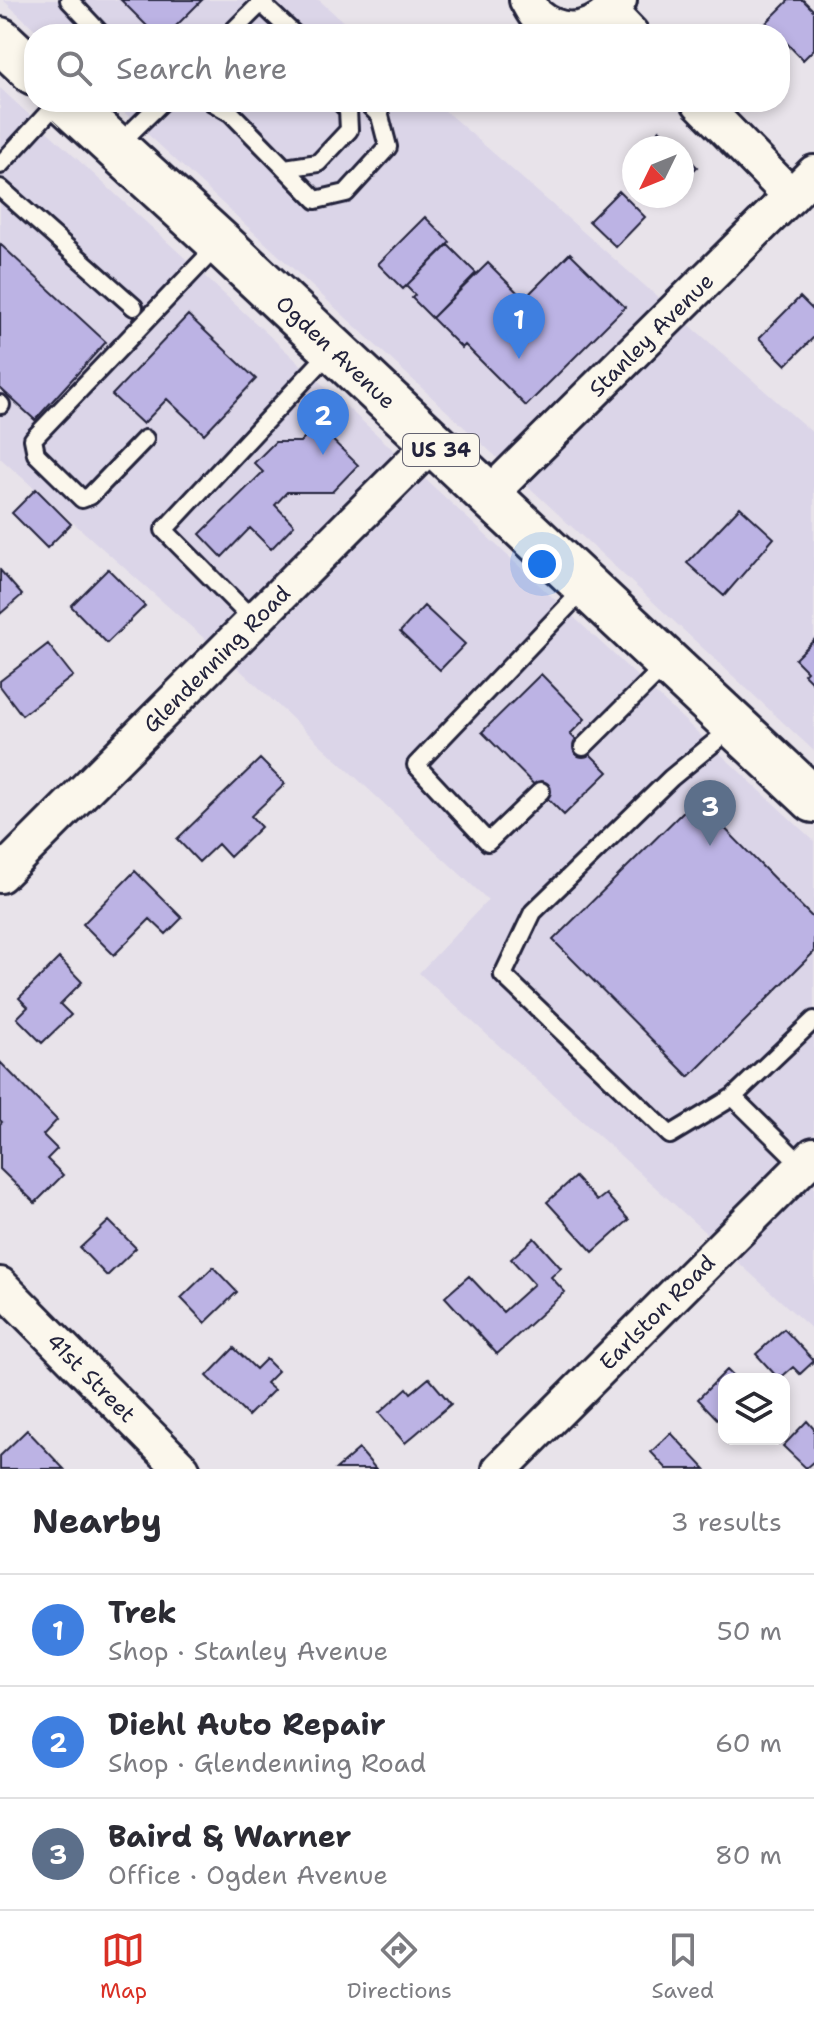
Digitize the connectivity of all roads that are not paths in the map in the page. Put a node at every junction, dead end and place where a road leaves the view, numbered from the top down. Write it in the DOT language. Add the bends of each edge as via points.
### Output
graph roads {
  1 [pos="69,0"];
  2 [pos="527,0"];
  3 [pos="620,16"];
  4 [pos="92,24"];
  5 [pos="240,24"];
  6 [pos="276,24"];
  7 [pos="550,24"];
  8 [pos="598,24"];
  9 [pos="0,40"];
  10 [pos="24,63"];
  11 [pos="49,112"];
  12 [pos="77,112"];
  13 [pos="152,112"];
  14 [pos="229,112"];
  15 [pos="348,112"];
  16 [pos="376,112"];
  17 [pos="712,112"];
  18 [pos="116,147"];
  19 [pos="0,165"];
  20 [pos="285,168"];
  21 [pos="803,184"];
  22 [pos="0,188"];
  23 [pos="220,243"];
  24 [pos="134,307"];
  25 [pos="333,349"];
  26 [pos="145,439"];
  27 [pos="433,442"];
  28 [pos="489,495"];
  29 [pos="586,587"];
  30 [pos="254,621"];
  31 [pos="668,663"];
  32 [pos="734,726"];
  33 [pos="583,747"];
  34 [pos="541,791"];
  35 [pos="814,800"];
  36 [pos="0,875"];
  37 [pos="814,1020"];
  38 [pos="733,1097"];
  39 [pos="808,1161"];
  40 [pos="0,1285"];
  41 [pos="182,1469"];
  42 [pos="500,1469"];
  1 -- 4 [label="lane"];
  2 -- 7 [label="street"];
  3 -- 8 [label="street"];
  5 -- 6 [label="lane" via="261,3"];
  9 -- 10 [label="main road"];
  11 -- 19 [label="lane"];
  12 -- 18 [label="main road, Ogden Avenue / US 34"];
  13 -- 18 [label="lane"];
  14 -- 20 [label="lane"];
  15 -- 20 [label="lane" via="349,130 318,163"];
  16 -- 20 [label="lane" via="388,147 346,193 316,200"];
  17 -- 21 [label="street"];
  18 -- 23 [label="main road, Ogden Avenue / US 34"];
  21 -- 28 [label="street, Stanley Avenue"];
  22 -- 24 [label="lane"];
  23 -- 25 [label="main road, Ogden Avenue / US 34"];
  23 -- 26 [label="lane" via="33,439 36,454 82,499"];
  25 -- 27 [label="main road, Ogden Avenue / US 34"];
  25 -- 30 [label="lane" via="164,530"];
  27 -- 28 [label="main road, Ogden Avenue / US 34"];
  27 -- 30 [label="street, Glendenning Road"];
  28 -- 29 [label="main road, Ogden Avenue / US 34"];
  29 -- 31 [label="main road, Ogden Avenue / US 34"];
  29 -- 34 [label="lane" via="416,765 488,842"];
  30 -- 36 [label="street, Glendenning Road"];
  31 -- 32 [label="main road, Ogden Avenue / US 34"];
  31 -- 33 [label="lane"];
  32 -- 35 [label="main road, Ogden Avenue / US 34"];
  32 -- 38 [label="lane" via="671,778 533,912 503,975 670,1135"];
  37 -- 38 [label="lane"];
  38 -- 39 [label="lane"];
  39 -- 42 [label="street, Earlston Road"];
  40 -- 41 [label="street, 41st Street"];
}
